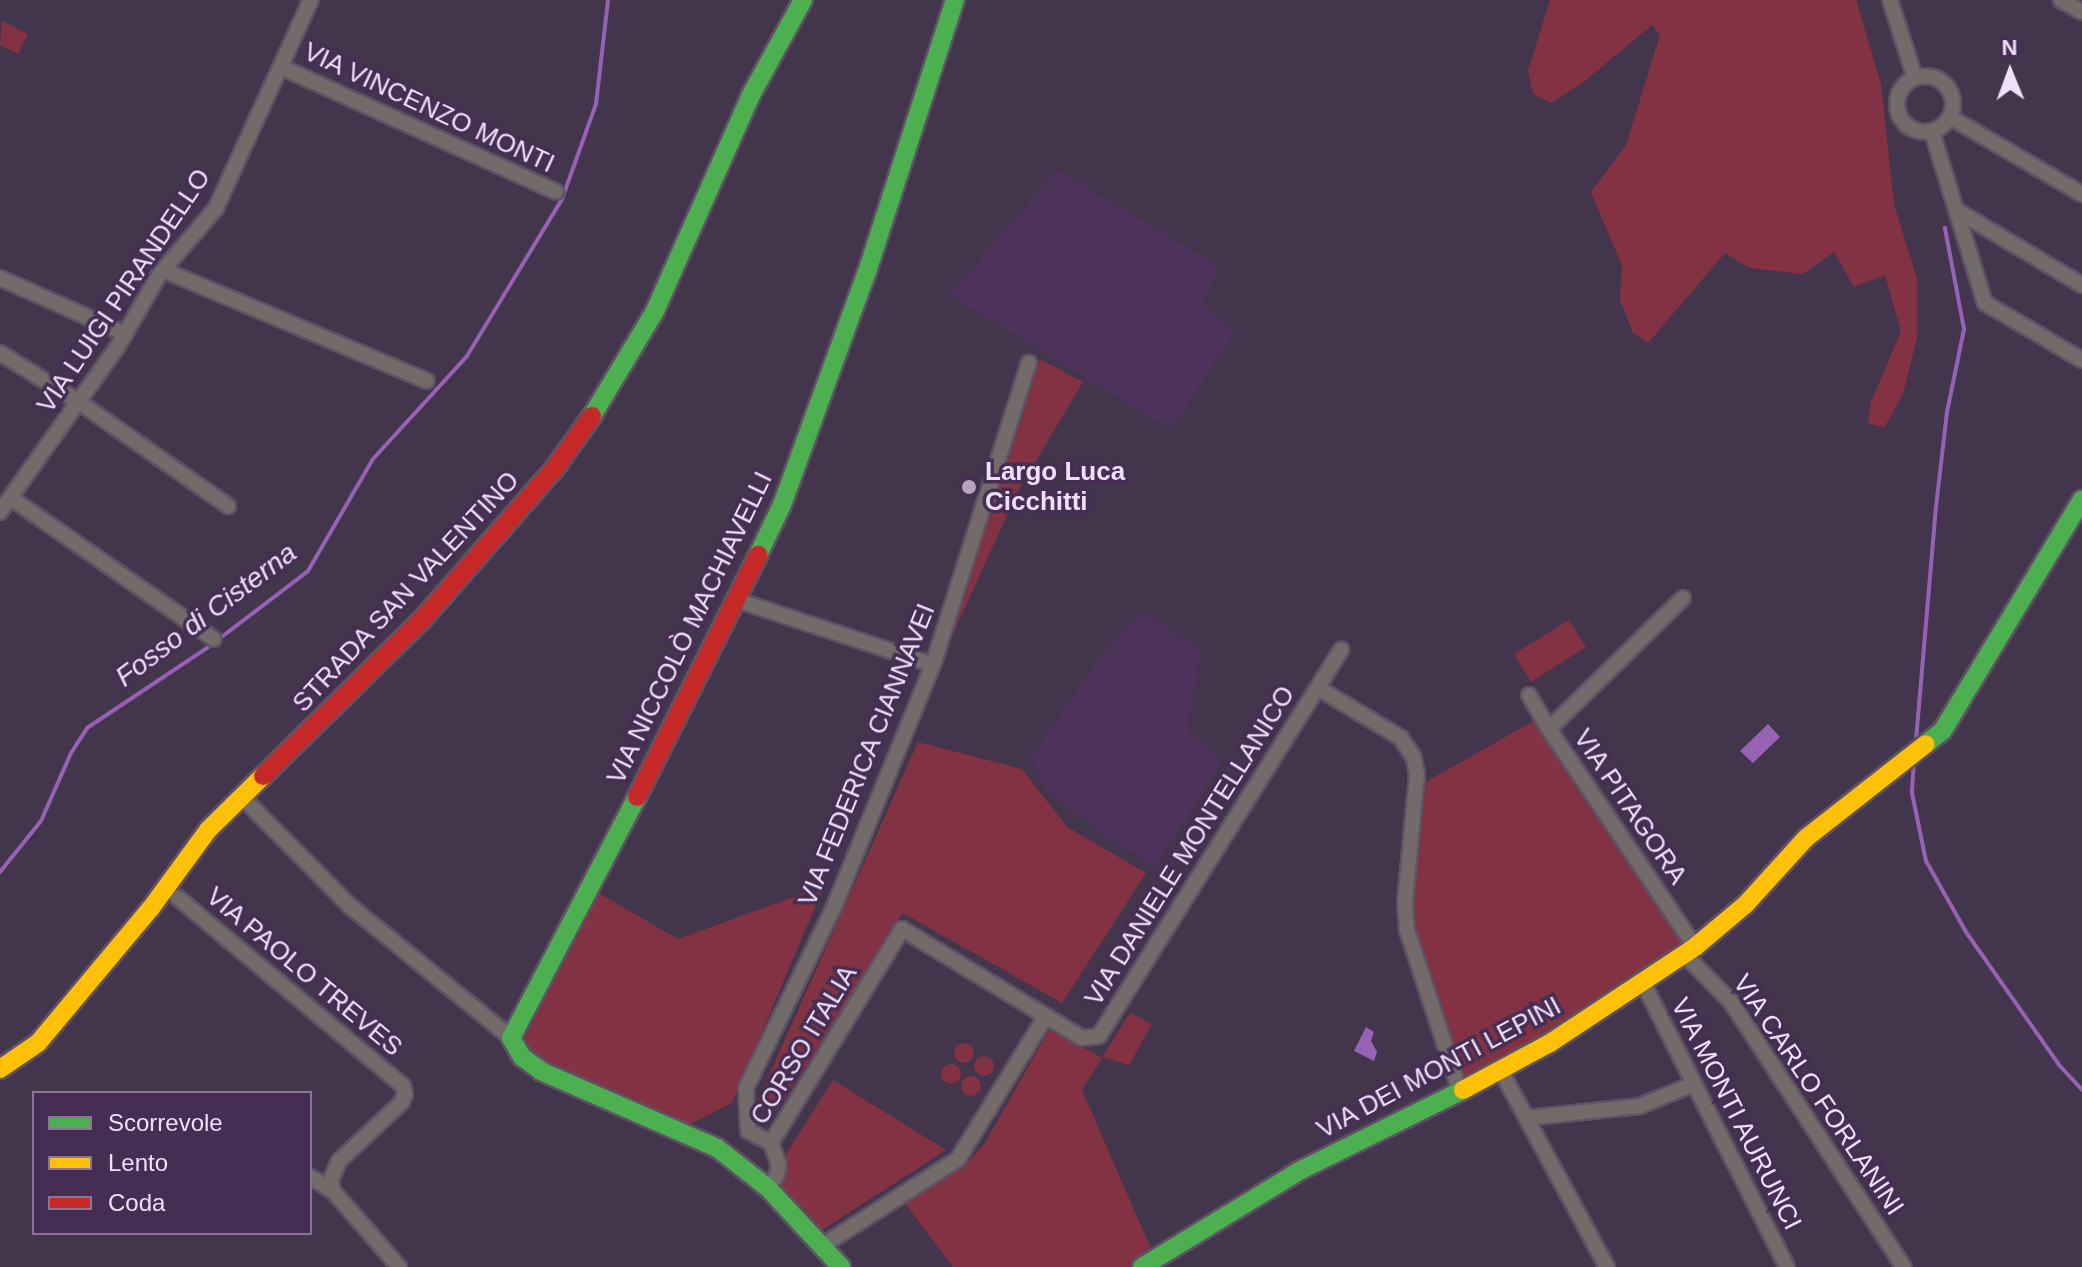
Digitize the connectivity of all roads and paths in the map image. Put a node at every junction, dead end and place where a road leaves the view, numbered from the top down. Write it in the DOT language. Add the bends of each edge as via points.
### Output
graph roads {
  1 [pos="311,0"];
  2 [pos="803,0"];
  3 [pos="955,0"];
  4 [pos="1890,0"];
  5 [pos="2061,0"];
  6 [pos="2082,12"];
  7 [pos="281,67"];
  8 [pos="1915,78"];
  9 [pos="1950,117"];
  10 [pos="1932,132"];
  11 [pos="556,192"];
  12 [pos="2082,194"];
  13 [pos="1956,210"];
  14 [pos="163,270"];
  15 [pos="0,278"];
  16 [pos="2082,285"];
  17 [pos="125,334"];
  18 [pos="0,353"];
  19 [pos="2082,360"];
  20 [pos="1029,363"];
  21 [pos="427,381"];
  22 [pos="79,402"];
  23 [pos="11,498"];
  24 [pos="2082,500"];
  25 [pos="228,506"];
  26 [pos="0,512"];
  27 [pos="1683,598"];
  28 [pos="737,600"];
  29 [pos="214,639"];
  30 [pos="1341,650"];
  31 [pos="933,665"];
  32 [pos="1318,688"];
  33 [pos="1529,695"];
  34 [pos="1549,729"];
  35 [pos="243,798"];
  36 [pos="177,897"];
  37 [pos="902,929"];
  38 [pos="1690,951"];
  39 [pos="1643,983"];
  40 [pos="1046,1016"];
  41 [pos="511,1038"];
  42 [pos="0,1069"];
  43 [pos="1501,1071"];
  44 [pos="1694,1084"];
  45 [pos="1460,1091"];
  46 [pos="1526,1118"];
  47 [pos="771,1143"];
  48 [pos="312,1178"];
  49 [pos="767,1187"];
  50 [pos="333,1191"];
  51 [pos="822,1246"];
  52 [pos="399,1267"];
  53 [pos="841,1267"];
  54 [pos="1142,1267"];
  55 [pos="1607,1267"];
  56 [pos="1787,1267"];
  57 [pos="1904,1267"];
  1 -- 7 [label="street, VIA LUIGI PIRANDELLO"];
  2 -- 35 [label="street, STRADA SAN VALENTINO" via="751,95 666,292 592,418 530,500 449,591"];
  3 -- 28 [label="street, VIA NICCOLÒ MACHIAVELLI" via="867,272 798,462"];
  4 -- 8 [label="street"];
  5 -- 6 [label="street"];
  7 -- 11 [label="street, VIA VINCENZO MONTI"];
  7 -- 14 [label="street, VIA LUIGI PIRANDELLO" via="216,208"];
  8 -- 9 [label="street" via="1943,82 1952,98"];
  8 -- 10 [label="street" via="1901,90 1898,114 1909,128"];
  9 -- 10 [label="street"];
  9 -- 12 [label="street"];
  10 -- 13 [label="street"];
  13 -- 16 [label="street"];
  13 -- 19 [label="street" via="1985,303"];
  14 -- 17 [label="street, VIA LUIGI PIRANDELLO"];
  14 -- 21 [label="street"];
  15 -- 17 [label="street"];
  17 -- 22 [label="street, VIA LUIGI PIRANDELLO"];
  18 -- 22 [label="street"];
  20 -- 31 [label="street, VIA FEDERICA CIANNAVEI"];
  22 -- 23 [label="street, VIA LUIGI PIRANDELLO"];
  22 -- 25 [label="street"];
  23 -- 26 [label="street, VIA LUIGI PIRANDELLO"];
  23 -- 29 [label="street"];
  24 -- 38 [label="street, VIA DEI MONTI LEPINI" via="1943,730 1797,846 1746,904"];
  27 -- 34 [label="street, VIA PITAGORA"];
  28 -- 31 [label="street"];
  28 -- 41 [label="street, VIA NICCOLÒ MACHIAVELLI"];
  30 -- 32 [label="street, VIA DANIELE MONTELLANICO"];
  31 -- 47 [label="street, VIA FEDERICA CIANNAVEI" via="834,907 746,1088 748,1131"];
  32 -- 40 [label="street, VIA DANIELE MONTELLANICO" via="1102,1031 1087,1039"];
  32 -- 45 [label="street" via="1401,738 1412,752 1417,775 1407,930"];
  33 -- 34 [label="street"];
  34 -- 38 [label="street, VIA PITAGORA"];
  35 -- 41 [label="street" via="362,916"];
  35 -- 42 [label="street, STRADA SAN VALENTINO" via="200,839 151,908 38,1043"];
  36 -- 50 [label="street, VIA PAOLO TREVES" via="404,1089 402,1102 335,1165"];
  37 -- 40 [label="street, VIA DANIELE MONTELLANICO"];
  37 -- 47 [label="street, CORSO ITALIA"];
  38 -- 39 [label="street, VIA DEI MONTI LEPINI"];
  38 -- 57 [label="street, VIA CARLO FORLANINI" via="1731,1002"];
  39 -- 43 [label="street, VIA DEI MONTI LEPINI"];
  39 -- 44 [label="street, VIA MONTI AURUNCI"];
  40 -- 51 [label="street" via="958,1159"];
  41 -- 49 [label="street" via="522,1057 541,1071 717,1148"];
  43 -- 45 [label="street, VIA DEI MONTI LEPINI"];
  43 -- 46 [label="street"];
  44 -- 46 [label="street" via="1632,1107"];
  44 -- 56 [label="street, VIA MONTI AURUNCI"];
  45 -- 54 [label="street, VIA DEI MONTI LEPINI" via="1301,1170"];
  46 -- 55 [label="street"];
  47 -- 49 [label="street, CORSO ITALIA" via="779,1165"];
  48 -- 50 [label="street"];
  49 -- 51 [label="street"];
  50 -- 52 [label="street"];
  51 -- 53 [label="street"];
}
